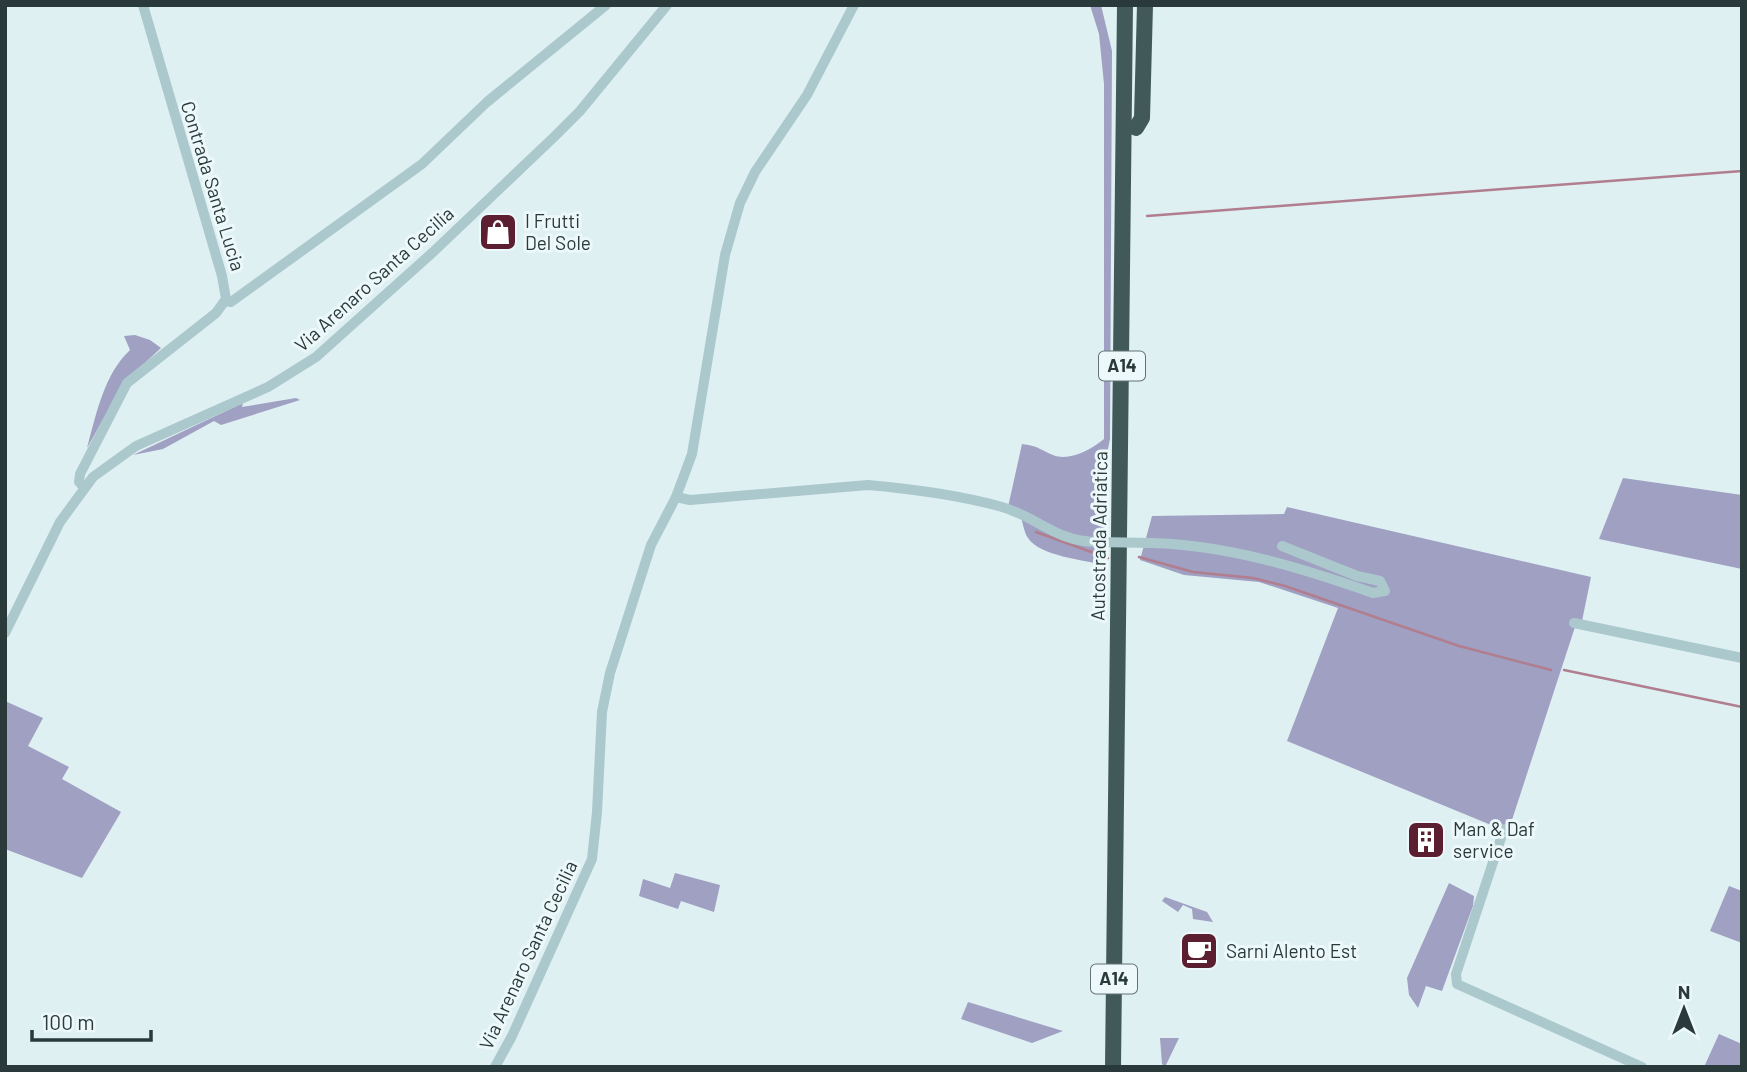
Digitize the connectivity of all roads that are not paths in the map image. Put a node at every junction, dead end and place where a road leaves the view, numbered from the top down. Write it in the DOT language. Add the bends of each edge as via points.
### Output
graph roads {
  1 [pos="143,5"];
  2 [pos="606,5"];
  3 [pos="667,5"];
  4 [pos="854,5"];
  5 [pos="1125,5"];
  6 [pos="1136,5"];
  7 [pos="1145,5"];
  8 [pos="1136,128"];
  9 [pos="225,301"];
  10 [pos="84,487"];
  11 [pos="676,497"];
  12 [pos="1282,546"];
  13 [pos="1574,623"];
  14 [pos="5,633"];
  15 [pos="1742,658"];
  16 [pos="1504,829"];
  17 [pos="495,1067"];
  18 [pos="1113,1067"];
  19 [pos="1124,1067"];
  20 [pos="1642,1067"];
  1 -- 9 [label="street, Contrada Santa Lucia" via="222,276"];
  2 -- 9 [label="street" via="487,102 422,164 275,273 231,302"];
  3 -- 10 [label="street, Via Arenaro Santa Cecilia" via="554,137 316,356 268,387 136,446"];
  4 -- 11 [label="street, Via Arenaro Santa Cecilia" via="807,95 755,172 740,203 725,255 692,454"];
  5 -- 18 [label="highway, Autostrada Adriatica / A14"];
  6 -- 8 [label="highway, Autostrada Adriatica / A14"];
  7 -- 8 [label="highway" via="1142,118"];
  8 -- 19 [label="highway, Autostrada Adriatica / A14"];
  9 -- 10 [label="street, Contrada Santa Lucia" via="127,383 80,474"];
  10 -- 14 [label="street, Via Arenaro Santa Cecilia" via="46,548"];
  11 -- 12 [label="street, bridge" via="894,487 1002,506 1053,534 1097,542 1208,548 1281,564 1373,593 1385,591 1380,581"];
  11 -- 17 [label="street, Via Arenaro Santa Cecilia" via="651,545 610,673 602,712 592,859"];
  13 -- 15 [label="street"];
  16 -- 20 [label="street" via="1456,974 1457,984"];
}
